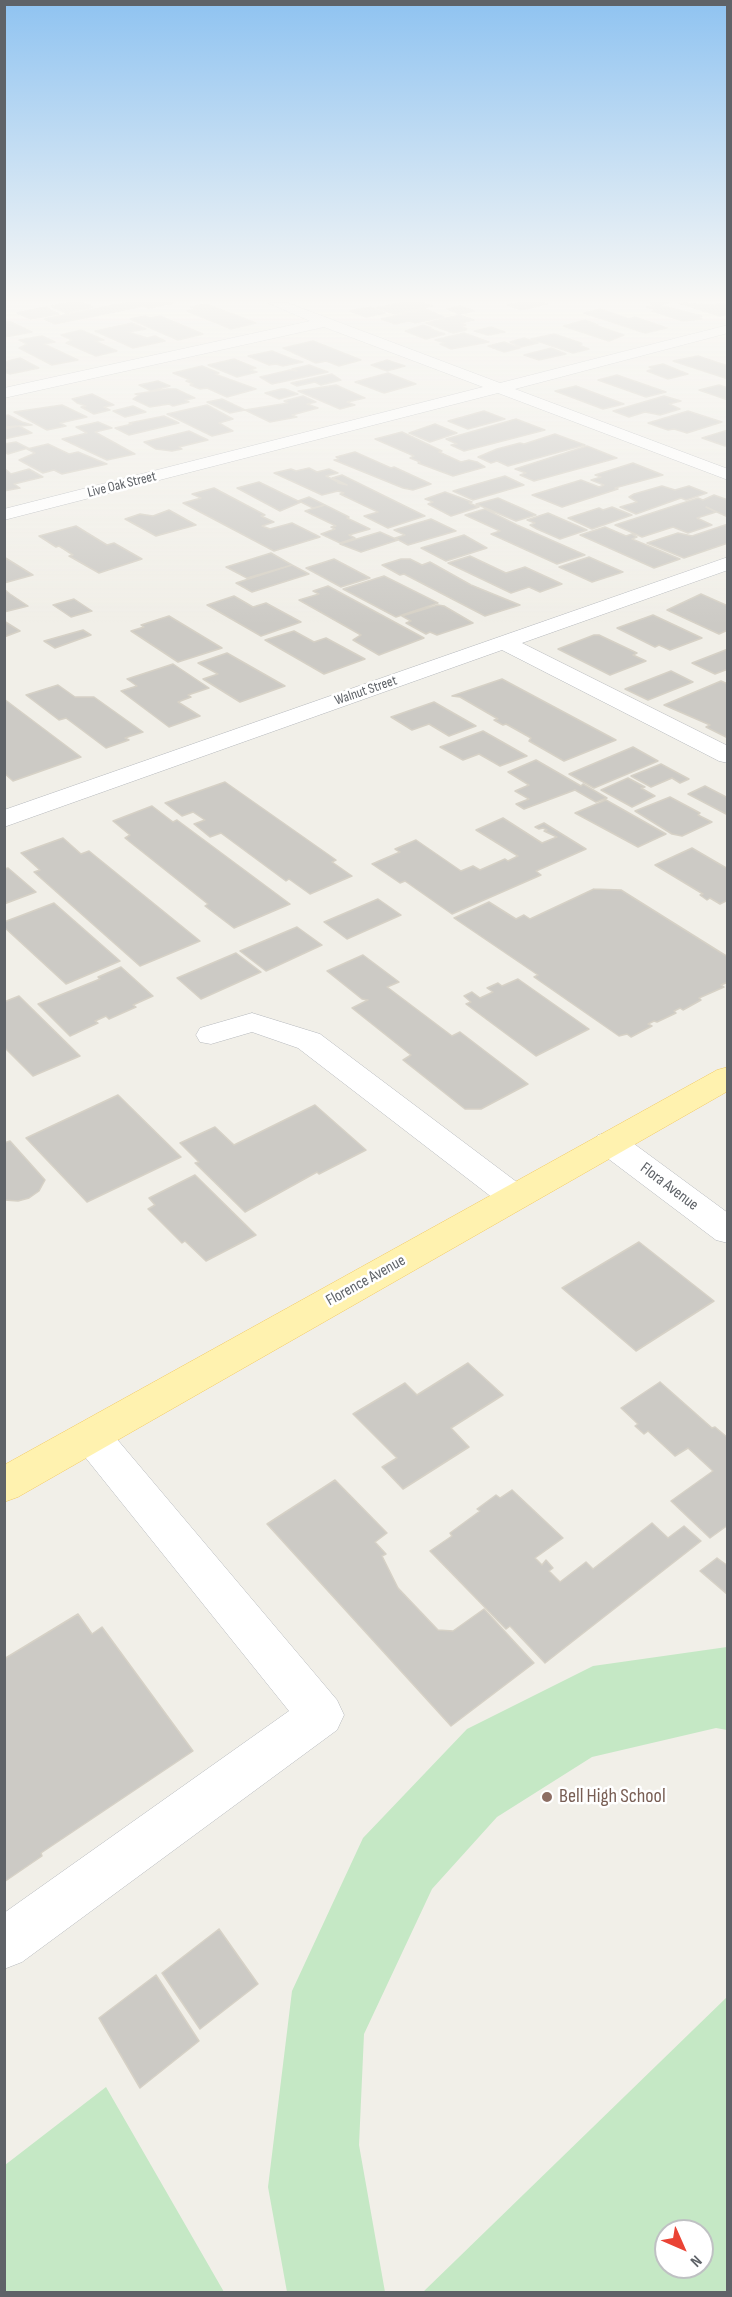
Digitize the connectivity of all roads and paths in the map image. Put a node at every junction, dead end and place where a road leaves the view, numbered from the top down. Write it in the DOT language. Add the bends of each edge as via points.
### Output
graph roads {
  1 [pos="412,410"];
  2 [pos="557,410"];
  3 [pos="728,475"];
  4 [pos="4,515"];
  5 [pos="728,563"];
  6 [pos="503,642"];
  7 [pos="728,756"];
  8 [pos="4,819"];
  9 [pos="211,1035"];
  10 [pos="728,1077"];
  11 [pos="610,1143"];
  12 [pos="514,1197"];
  13 [pos="728,1231"];
  14 [pos="91,1436"];
  15 [pos="4,1485"];
  16 [pos="4,1944"];
  1 -- 4 [label="street, Live Oak Street"];
  2 -- 3 [label="street"];
  5 -- 6 [label="street, Walnut Street"];
  6 -- 7 [label="street"];
  6 -- 8 [label="street, Walnut Street"];
  9 -- 12 [label="street" via="252,1022 309,1041"];
  10 -- 11 [label="main road, Florence Avenue"];
  11 -- 12 [label="main road, Florence Avenue"];
  11 -- 13 [label="street, Flora Avenue"];
  12 -- 14 [label="main road, Florence Avenue"];
  14 -- 15 [label="main road, Florence Avenue"];
  14 -- 16 [label="street" via="321,1715"];
}
